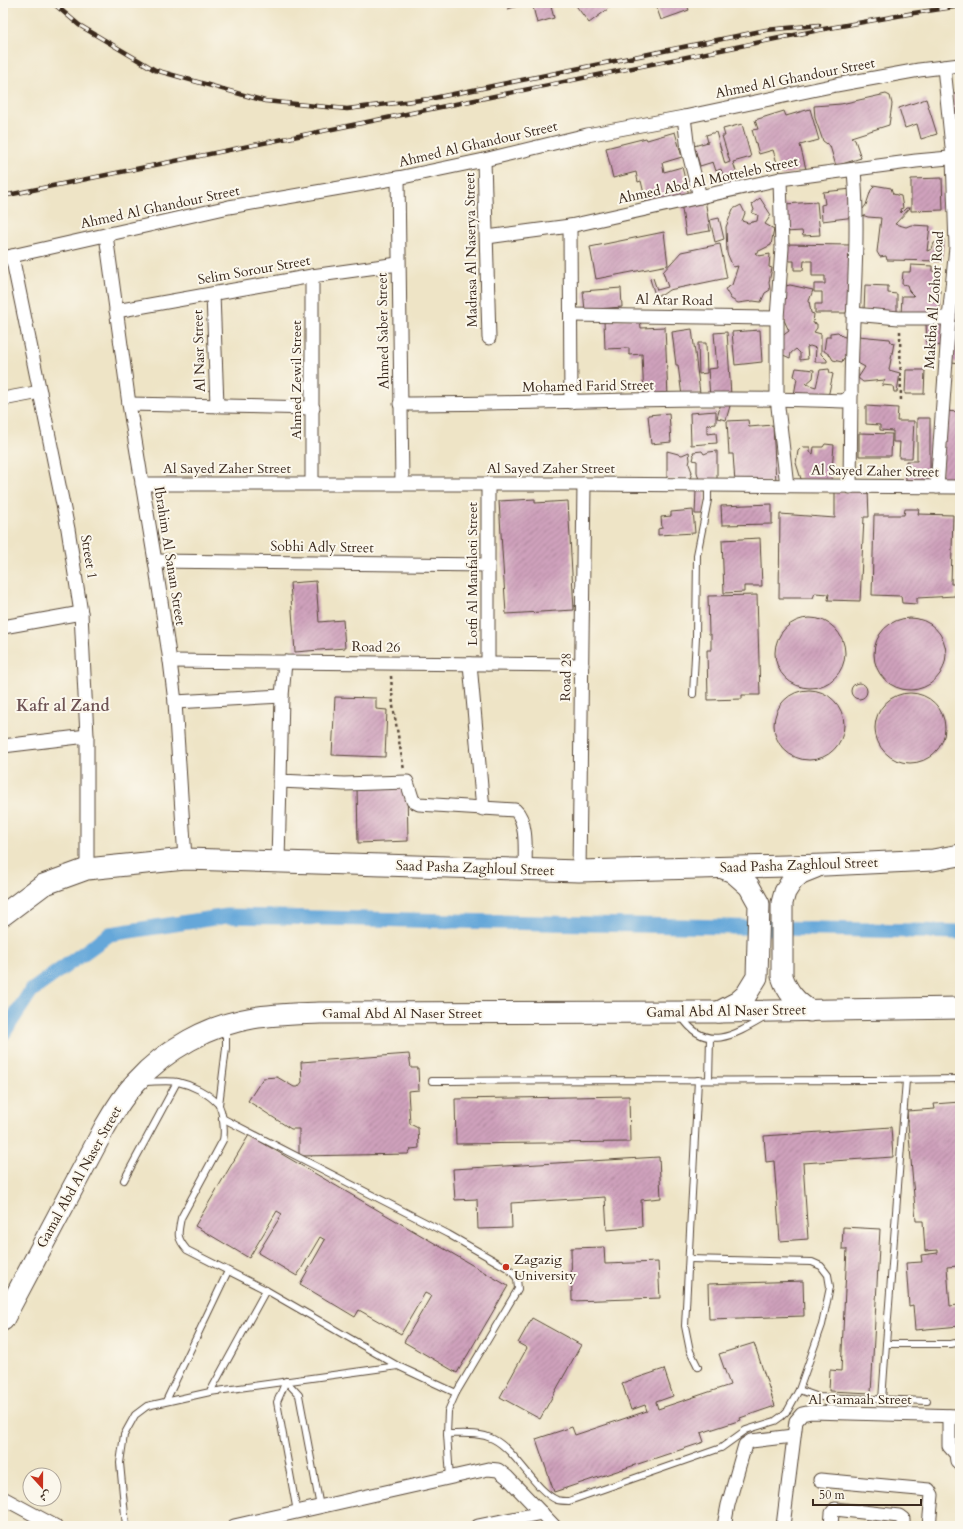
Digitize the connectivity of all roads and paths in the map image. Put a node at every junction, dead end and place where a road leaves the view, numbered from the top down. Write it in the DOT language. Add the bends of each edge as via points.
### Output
graph roads {
  1 [pos="960,65"];
  2 [pos="944,67"];
  3 [pos="684,116"];
  4 [pos="957,157"];
  5 [pos="484,160"];
  6 [pos="854,170"];
  7 [pos="398,178"];
  8 [pos="780,179"];
  9 [pos="700,197"];
  10 [pos="570,226"];
  11 [pos="106,235"];
  12 [pos="487,237"];
  13 [pos="958,247"];
  14 [pos="8,257"];
  15 [pos="398,264"];
  16 [pos="312,276"];
  17 [pos="213,294"];
  18 [pos="116,310"];
  19 [pos="853,314"];
  20 [pos="571,315"];
  21 [pos="777,318"];
  22 [pos="899,318"];
  23 [pos="949,318"];
  24 [pos="489,338"];
  25 [pos="40,392"];
  26 [pos="851,394"];
  27 [pos="777,398"];
  28 [pos="3,399"];
  29 [pos="571,402"];
  30 [pos="901,403"];
  31 [pos="129,404"];
  32 [pos="400,404"];
  33 [pos="217,406"];
  34 [pos="312,408"];
  35 [pos="402,483"];
  36 [pos="142,484"];
  37 [pos="312,484"];
  38 [pos="488,484"];
  39 [pos="584,484"];
  40 [pos="708,485"];
  41 [pos="787,486"];
  42 [pos="850,486"];
  43 [pos="937,487"];
  44 [pos="960,487"];
  45 [pos="155,562"];
  46 [pos="488,565"];
  47 [pos="81,613"];
  48 [pos="3,627"];
  49 [pos="170,661"];
  50 [pos="285,662"];
  51 [pos="390,663"];
  52 [pos="470,664"];
  53 [pos="488,664"];
  54 [pos="582,665"];
  55 [pos="693,694"];
  56 [pos="282,696"];
  57 [pos="175,702"];
  58 [pos="87,736"];
  59 [pos="3,746"];
  60 [pos="280,781"];
  61 [pos="407,782"];
  62 [pos="484,809"];
  63 [pos="960,855"];
  64 [pos="185,859"];
  65 [pos="278,861"];
  66 [pos="825,865"];
  67 [pos="723,868"];
  68 [pos="87,869"];
  69 [pos="525,870"];
  70 [pos="579,870"];
  71 [pos="3,915"];
  72 [pos="960,1008"];
  73 [pos="776,1011"];
  74 [pos="810,1011"];
  75 [pos="679,1012"];
  76 [pos="719,1012"];
  77 [pos="226,1024"];
  78 [pos="710,1038"];
  79 [pos="960,1079"];
  80 [pos="432,1080"];
  81 [pos="698,1080"];
  82 [pos="708,1080"];
  83 [pos="906,1080"];
  84 [pos="136,1082"];
  85 [pos="176,1082"];
  86 [pos="219,1105"];
  87 [pos="222,1118"];
  88 [pos="124,1180"];
  89 [pos="689,1259"];
  90 [pos="228,1271"];
  91 [pos="266,1290"];
  92 [pos="3,1320"];
  93 [pos="960,1342"];
  94 [pos="886,1344"];
  95 [pos="398,1366"];
  96 [pos="698,1367"];
  97 [pos="286,1381"];
  98 [pos="799,1390"];
  99 [pos="210,1392"];
  100 [pos="456,1393"];
  101 [pos="882,1400"];
  102 [pos="166,1401"];
  103 [pos="927,1401"];
  104 [pos="955,1416"];
  105 [pos="447,1434"];
  106 [pos="794,1436"];
  107 [pos="960,1464"];
  108 [pos="450,1478"];
  109 [pos="820,1480"];
  110 [pos="3,1498"];
  111 [pos="320,1507"];
  112 [pos="297,1512"];
  113 [pos="542,1513"];
  114 [pos="55,1526"];
  115 [pos="126,1526"];
  116 [pos="234,1526"];
  117 [pos="478,1526"];
  118 [pos="554,1526"];
  119 [pos="724,1526"];
  120 [pos="783,1526"];
  121 [pos="830,1526"];
  122 [pos="902,1526"];
  123 [pos="929,1526"];
  1 -- 2 [label="street, Ahmed Al Ghandour Street"];
  2 -- 3 [label="street, Ahmed Al Ghandour Street" via="836,85"];
  2 -- 4 [label="street, Maktba Al Zohor Road"];
  3 -- 5 [label="street, Ahmed Al Ghandour Street" via="587,135"];
  3 -- 9 [label="street" via="688,150"];
  4 -- 6 [label="street, Ahmed Abd Al Motteleb Street"];
  4 -- 13 [label="street, Maktba Al Zohor Road"];
  5 -- 7 [label="street, Ahmed Al Ghandour Street"];
  5 -- 12 [label="street, Madrasa Al Naserya Street"];
  6 -- 8 [label="street, Ahmed Abd Al Motteleb Street"];
  6 -- 19 [label="street" via="857,202"];
  7 -- 11 [label="street, Ahmed Al Ghandour Street" via="229,207"];
  7 -- 15 [label="street, Ahmed Saber Street"];
  8 -- 9 [label="street, Ahmed Abd Al Motteleb Street"];
  8 -- 21 [label="street" via="782,248"];
  9 -- 10 [label="street, Ahmed Abd Al Motteleb Street"];
  10 -- 12 [label="street, Ahmed Abd Al Motteleb Street"];
  10 -- 20 [label="street"];
  11 -- 14 [label="street, Ahmed Al Ghandour Street"];
  11 -- 18 [label="street, Ibrahim Al Sanan Street"];
  12 -- 24 [label="street, Madrasa Al Naserya Street"];
  13 -- 23 [label="street, Maktba Al Zohor Road"];
  14 -- 25 [label="street, Street 1"];
  15 -- 16 [label="street, Selim Sorour Street"];
  15 -- 32 [label="street, Ahmed Saber Street"];
  16 -- 17 [label="street, Selim Sorour Street"];
  16 -- 34 [label="street, Ahmed Zewil Street"];
  17 -- 18 [label="street, Selim Sorour Street"];
  17 -- 33 [label="street, Al Nasr Street"];
  18 -- 31 [label="street, Ibrahim Al Sanan Street"];
  19 -- 22 [label="street"];
  19 -- 26 [label="street"];
  20 -- 21 [label="street, Al Atar Road"];
  20 -- 29 [label="street"];
  21 -- 27 [label="street"];
  22 -- 23 [label="street"];
  22 -- 30 [label="path"];
  23 -- 43 [label="street, Maktba Al Zohor Road"];
  25 -- 28 [label="street"];
  25 -- 47 [label="street, Street 1" via="68,529"];
  26 -- 27 [label="street, Mohamed Farid Street" via="842,400"];
  26 -- 42 [label="street"];
  27 -- 29 [label="street, Mohamed Farid Street"];
  27 -- 41 [label="street"];
  29 -- 32 [label="street, Mohamed Farid Street"];
  31 -- 33 [label="street"];
  31 -- 36 [label="street, Ibrahim Al Sanan Street"];
  32 -- 35 [label="street, Ahmed Saber Street"];
  33 -- 34 [label="street"];
  34 -- 37 [label="street, Ahmed Zewil Street"];
  35 -- 37 [label="street, Al Sayed Zaher Street"];
  35 -- 38 [label="street, Al Sayed Zaher Street"];
  36 -- 37 [label="street, Al Sayed Zaher Street"];
  36 -- 45 [label="street, Ibrahim Al Sanan Street"];
  38 -- 39 [label="street, Al Sayed Zaher Street"];
  38 -- 46 [label="street, Lotfi Al Manfaloti Street"];
  39 -- 40 [label="street, Al Sayed Zaher Street"];
  39 -- 54 [label="street, Road 28"];
  40 -- 41 [label="street, Al Sayed Zaher Street"];
  40 -- 55 [label="lane" via="708,500 697,555"];
  41 -- 42 [label="street, Al Sayed Zaher Street"];
  42 -- 43 [label="street, Al Sayed Zaher Street"];
  43 -- 44 [label="street, Al Sayed Zaher Street"];
  45 -- 46 [label="street, Sobhi Adly Street"];
  45 -- 49 [label="street, Ibrahim Al Sanan Street"];
  46 -- 53 [label="street, Lotfi Al Manfaloti Street"];
  47 -- 48 [label="street"];
  47 -- 58 [label="street, Street 1"];
  49 -- 50 [label="street, Road 26"];
  49 -- 57 [label="street, Ibrahim Al Sanan Street"];
  50 -- 51 [label="street, Road 26"];
  50 -- 56 [label="street"];
  51 -- 52 [label="street, Road 26"];
  51 -- 61 [label="path" via="393,706"];
  52 -- 53 [label="street, Road 26"];
  52 -- 62 [label="street"];
  53 -- 54 [label="street, Road 26"];
  54 -- 70 [label="street, Road 28"];
  56 -- 57 [label="street"];
  56 -- 60 [label="street"];
  57 -- 64 [label="street, Ibrahim Al Sanan Street"];
  58 -- 59 [label="street"];
  58 -- 68 [label="street, Street 1"];
  60 -- 61 [label="street" via="344,784"];
  60 -- 65 [label="street"];
  61 -- 62 [label="street" via="413,801 419,804"];
  62 -- 69 [label="street" via="512,809 520,814 523,822"];
  63 -- 66 [label="highway, Saad Pasha Zaghloul Street" via="933,860"];
  64 -- 65 [label="highway, Saad Pasha Zaghloul Street"];
  64 -- 68 [label="highway, Saad Pasha Zaghloul Street"];
  65 -- 69 [label="highway, Saad Pasha Zaghloul Street"];
  66 -- 67 [label="highway, Saad Pasha Zaghloul Street"];
  66 -- 74 [label="highway" via="812,867 801,873 785,892 782,903 782,976 795,1000"];
  67 -- 70 [label="highway, Saad Pasha Zaghloul Street"];
  67 -- 76 [label="highway" via="745,882 759,904 757,977 738,1002"];
  68 -- 71 [label="highway, Saad Pasha Zaghloul Street" via="44,885"];
  69 -- 70 [label="highway, Saad Pasha Zaghloul Street"];
  72 -- 74 [label="highway, Gamal Abd Al Naser Street"];
  73 -- 74 [label="highway, Gamal Abd Al Naser Street"];
  73 -- 76 [label="highway, Gamal Abd Al Naser Street"];
  73 -- 78 [label="lane" via="734,1034 724,1038"];
  75 -- 76 [label="highway, Gamal Abd Al Naser Street"];
  75 -- 77 [label="highway, Gamal Abd Al Naser Street" via="320,1013 265,1016"];
  75 -- 78 [label="lane" via="692,1030"];
  77 -- 84 [label="highway, Gamal Abd Al Naser Street" via="177,1047"];
  77 -- 86 [label="lane" via="226,1048"];
  78 -- 82 [label="lane"];
  79 -- 83 [label="lane"];
  80 -- 81 [label="lane"];
  81 -- 82 [label="lane"];
  81 -- 89 [label="lane"];
  82 -- 83 [label="lane"];
  83 -- 94 [label="lane"];
  84 -- 85 [label="lane"];
  84 -- 92 [label="highway, Gamal Abd Al Naser Street" via="119,1103 105,1127"];
  85 -- 86 [label="lane" via="198,1089"];
  85 -- 88 [label="lane"];
  86 -- 87 [label="lane"];
  87 -- 90 [label="lane" via="225,1132 223,1140 181,1218 179,1240 187,1250"];
  87 -- 100 [label="lane" via="509,1268 517,1278 518,1289"];
  89 -- 96 [label="lane" via="685,1326 690,1351"];
  89 -- 98 [label="lane" via="812,1262 821,1266 828,1275 830,1287 822,1324"];
  90 -- 91 [label="lane"];
  90 -- 102 [label="lane"];
  91 -- 95 [label="lane"];
  91 -- 99 [label="lane"];
  93 -- 94 [label="lane"];
  94 -- 101 [label="lane"];
  95 -- 97 [label="lane"];
  95 -- 100 [label="lane"];
  97 -- 99 [label="lane"];
  97 -- 111 [label="lane" via="299,1395"];
  97 -- 112 [label="lane" via="277,1402"];
  98 -- 101 [label="lane" via="819,1397"];
  98 -- 105 [label="lane" via="782,1416 746,1430 721,1448 569,1501 558,1501 548,1495 510,1452 493,1438"];
  99 -- 102 [label="lane"];
  100 -- 105 [label="lane" via="448,1411"];
  101 -- 103 [label="lane"];
  102 -- 115 [label="lane" via="147,1406 135,1415 124,1435 120,1463"];
  104 -- 106 [label="street, Al Gamaah Street" via="806,1413 798,1417"];
  104 -- 107 [label="street" via="948,1443"];
  105 -- 108 [label="lane"];
  106 -- 119 [label="street" via="751,1441 745,1445"];
  106 -- 120 [label="street, Al Gamaah Street"];
  108 -- 111 [label="street"];
  108 -- 113 [label="street" via="488,1469 498,1470"];
  109 -- 123 [label="street" via="929,1490 932,1495"];
  110 -- 114 [label="street"];
  111 -- 112 [label="street"];
  112 -- 116 [label="street"];
  113 -- 117 [label="street"];
  113 -- 118 [label="street"];
  121 -- 122 [label="street" via="832,1512 836,1509 899,1516 903,1519"];
}
